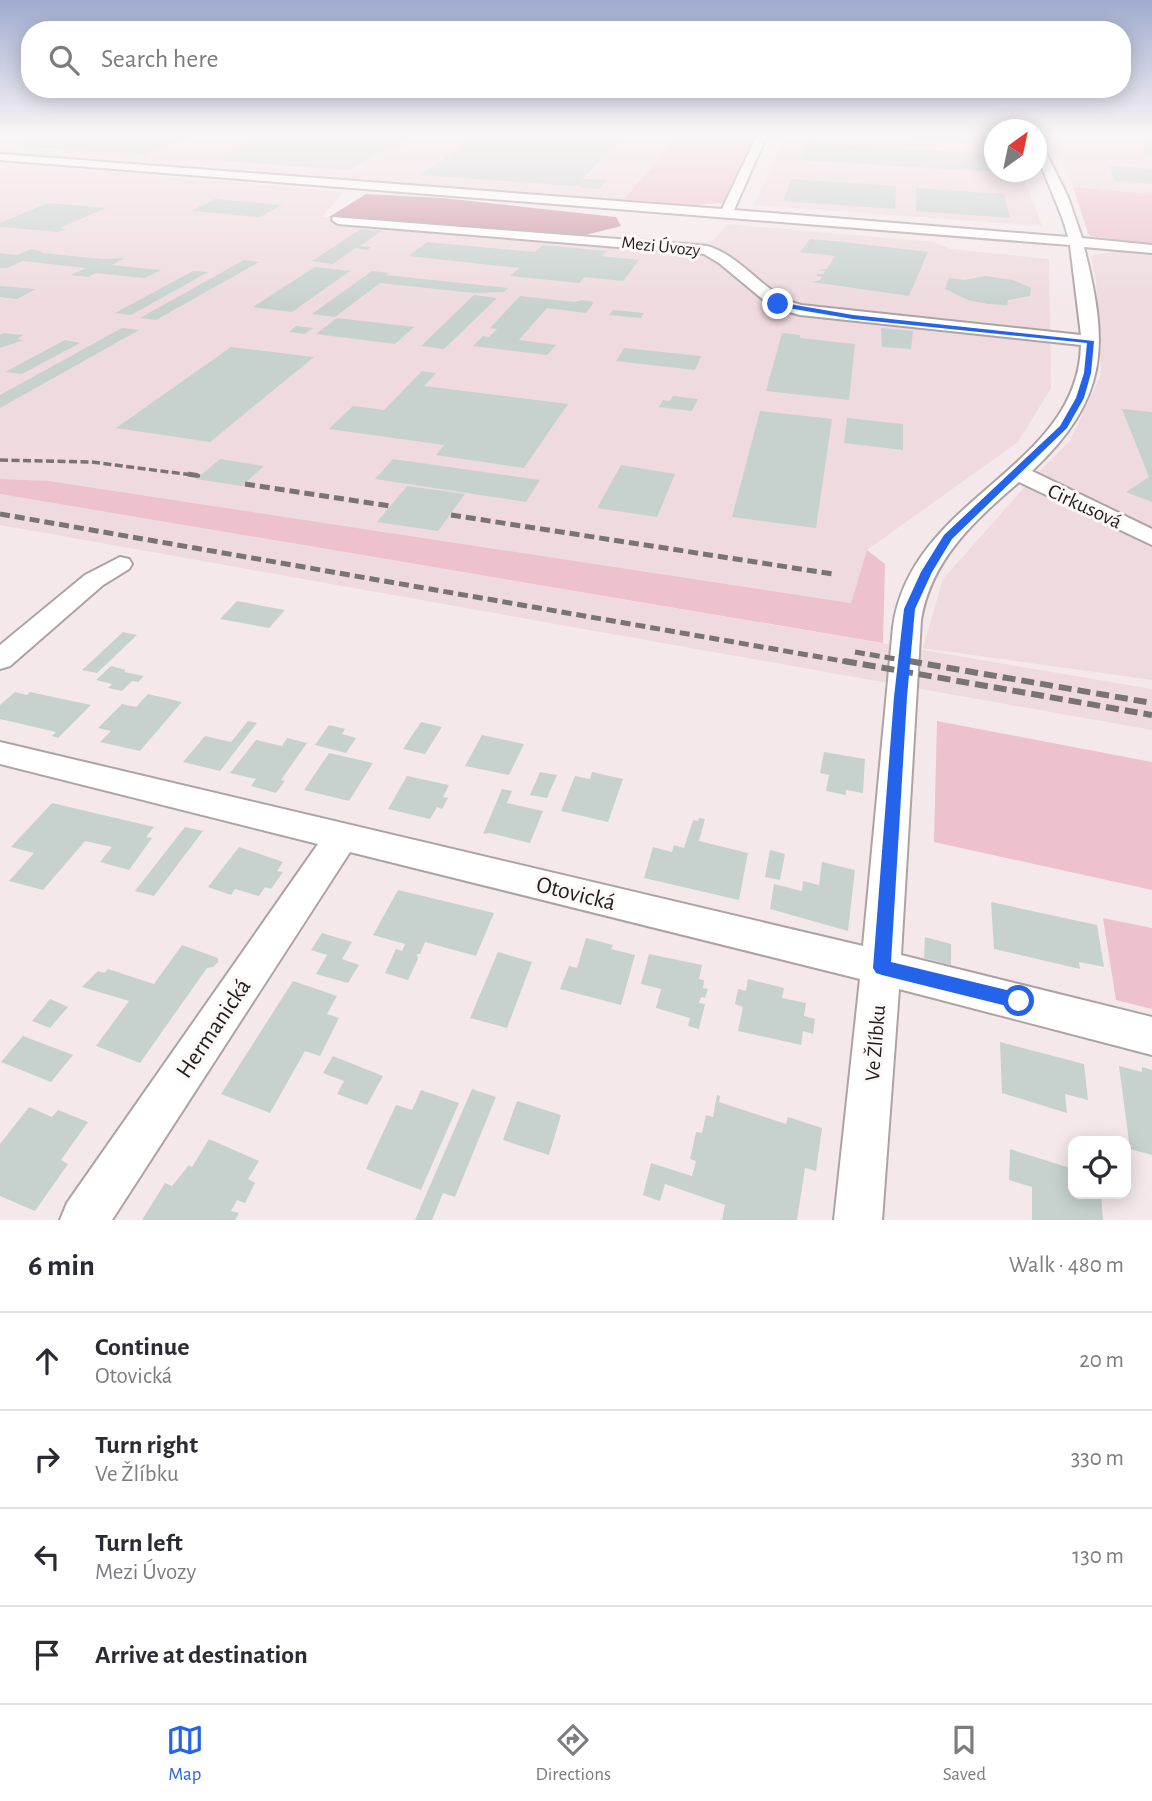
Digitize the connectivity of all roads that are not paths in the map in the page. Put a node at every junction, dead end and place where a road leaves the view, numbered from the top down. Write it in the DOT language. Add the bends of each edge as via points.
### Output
graph roads {
  1 [pos="461,192"];
  2 [pos="735,192"];
  3 [pos="1061,192"];
  4 [pos="726,212"];
  5 [pos="338,220"];
  6 [pos="1078,242"];
  7 [pos="1152,249"];
  8 [pos="1091,341"];
  9 [pos="1018,473"];
  10 [pos="1152,538"];
  11 [pos="120,564"];
  12 [pos="0,660"];
  13 [pos="0,753"];
  14 [pos="342,836"];
  15 [pos="882,968"];
  16 [pos="1152,1036"];
  17 [pos="84,1220"];
  18 [pos="858,1220"];
  1 -- 4 [label="street"];
  2 -- 4 [label="street"];
  3 -- 6 [label="street, Ve Žlíbku"];
  4 -- 6 [label="street"];
  5 -- 8 [label="street, Mezi Úvozy" via="707,250 778,304 800,310"];
  6 -- 7 [label="street"];
  6 -- 8 [label="street, Ve Žlíbku"];
  8 -- 9 [label="street, Ve Žlíbku" via="1080,398 1063,428"];
  9 -- 10 [label="street, Cirkusová"];
  9 -- 15 [label="street, Ve Žlíbku" via="948,537 910,609"];
  11 -- 12 [label="street" via="94,580"];
  13 -- 14 [label="street, Otovická"];
  14 -- 15 [label="street, Otovická"];
  14 -- 17 [label="street, Hermanická"];
  15 -- 16 [label="street, Otovická"];
  15 -- 18 [label="street, Ve Žlíbku"];
}
